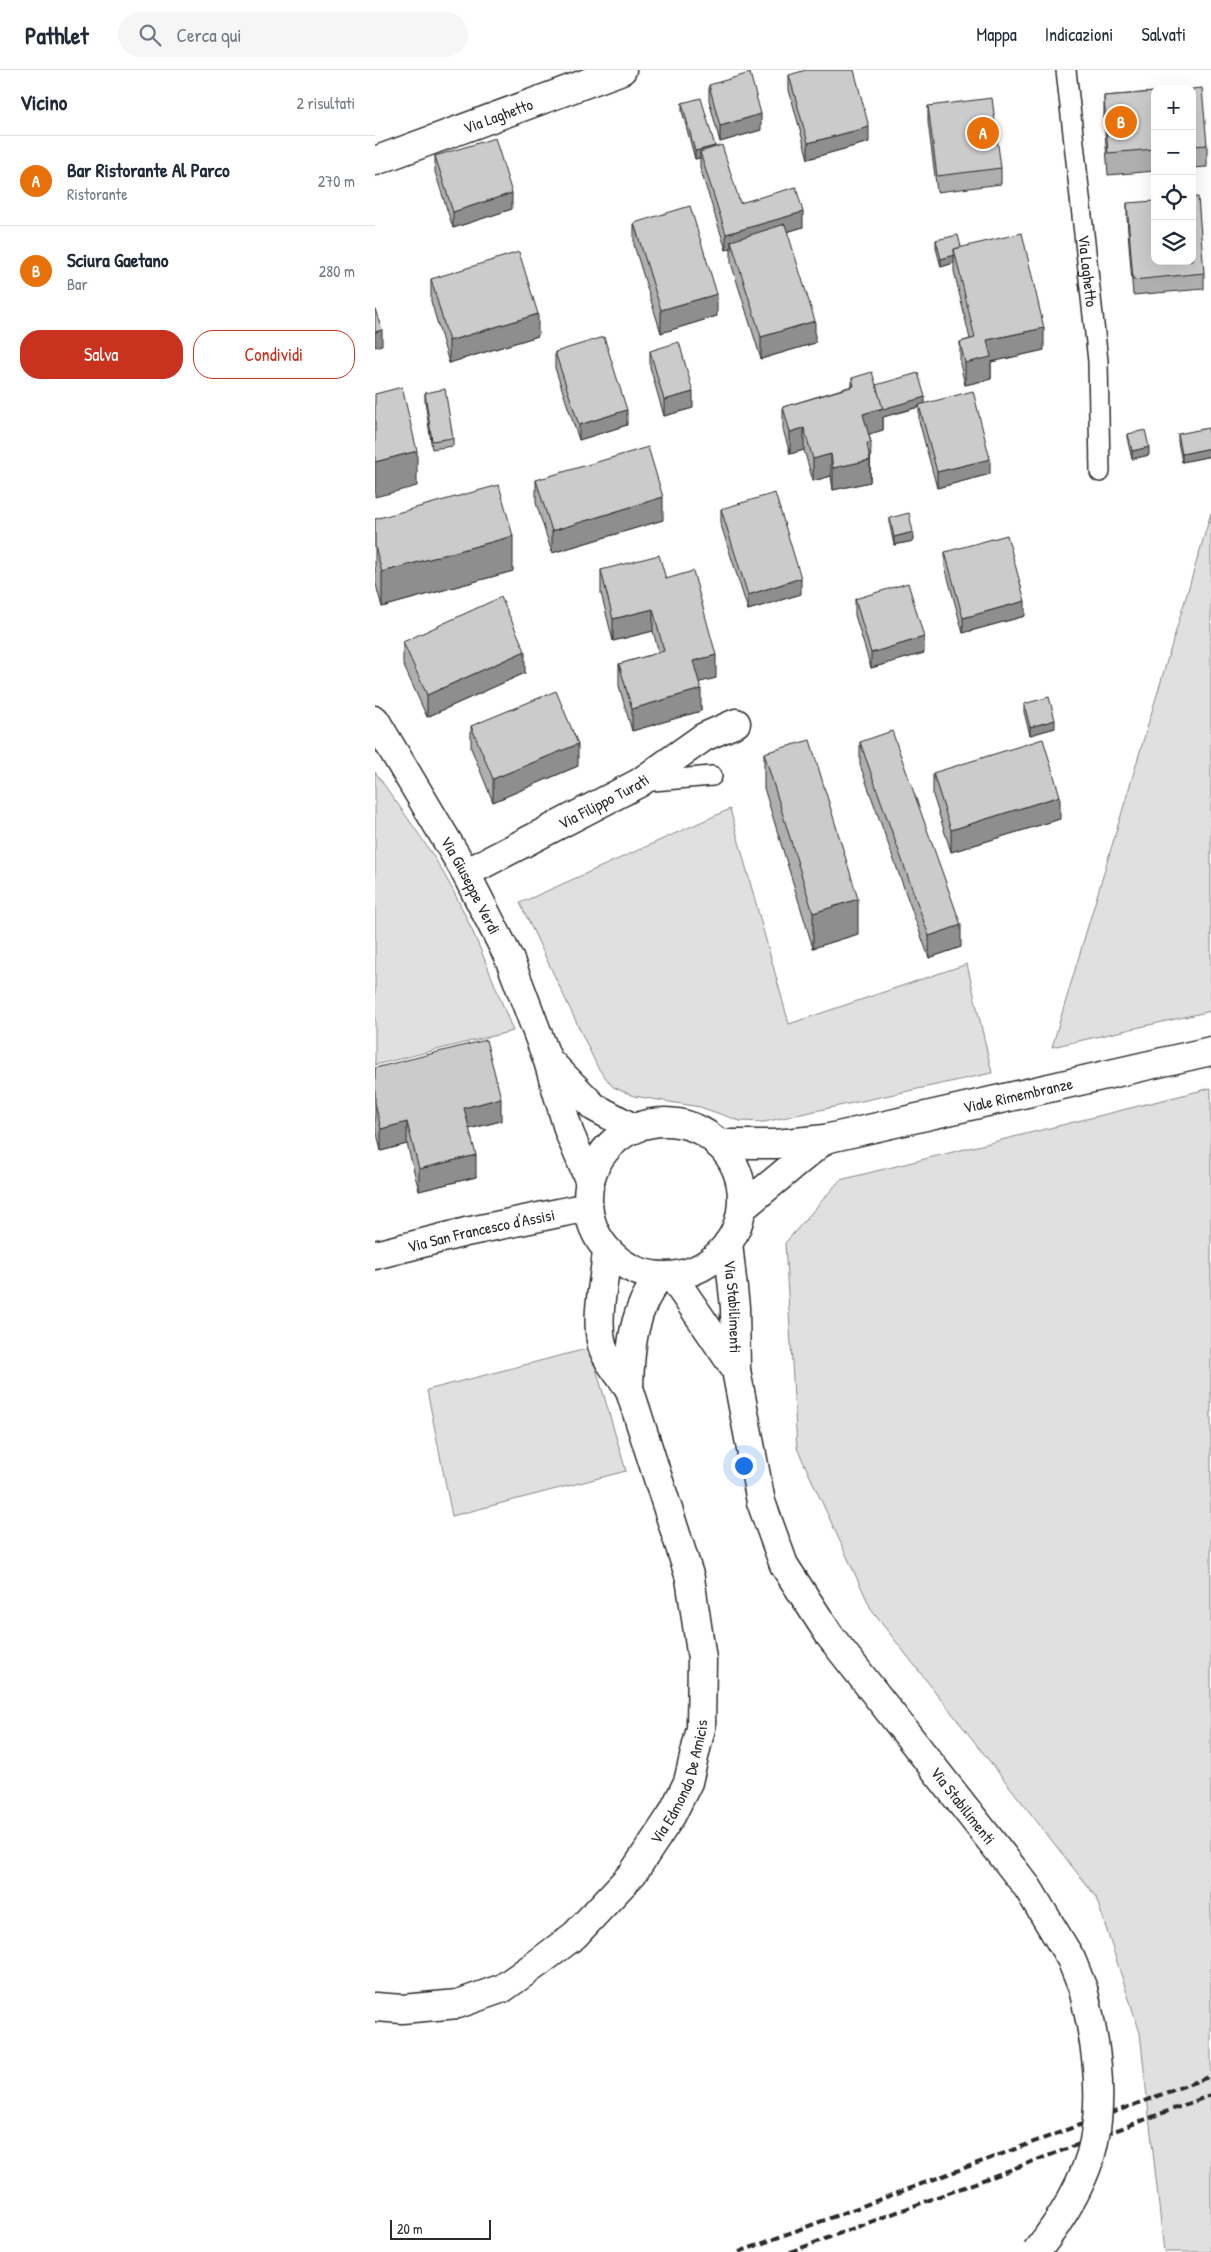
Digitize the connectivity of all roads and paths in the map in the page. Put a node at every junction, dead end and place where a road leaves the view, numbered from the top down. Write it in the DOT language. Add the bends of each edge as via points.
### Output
graph roads {
  1 [pos="622,70"];
  2 [pos="1066,70"];
  3 [pos="375,161"];
  4 [pos="1100,472"];
  5 [pos="375,720"];
  6 [pos="736,723"];
  7 [pos="713,776"];
  8 [pos="639,783"];
  9 [pos="466,873"];
  10 [pos="1211,1051"];
  11 [pos="548,1061"];
  12 [pos="635,1129"];
  13 [pos="825,1139"];
  14 [pos="718,1144"];
  15 [pos="589,1194"];
  16 [pos="742,1208"];
  17 [pos="728,1243"];
  18 [pos="607,1250"];
  19 [pos="375,1255"];
  20 [pos="666,1276"];
  21 [pos="735,1370"];
  22 [pos="629,1388"];
  23 [pos="375,2007"];
  24 [pos="1037,2252"];
  1 -- 3 [label="street, Via Laghetto"];
  2 -- 4 [label="lane, Via Laghetto" via="1098,361"];
  5 -- 9 [label="street, Via Giuseppe Verdi"];
  6 -- 8 [label="street, Via Filippo Turati" via="704,737"];
  7 -- 8 [label="lane"];
  8 -- 9 [label="street, Via Filippo Turati"];
  9 -- 11 [label="street, Via Giuseppe Verdi" via="509,958"];
  10 -- 13 [label="street, Viale Rimembranze"];
  11 -- 12 [label="street, Via Giuseppe Verdi" via="594,1107"];
  11 -- 15 [label="street, Via Giuseppe Verdi"];
  12 -- 14 [label="street" via="664,1122 679,1124 707,1135"];
  12 -- 15 [label="street" via="614,1141 599,1160"];
  13 -- 14 [label="street, Viale Rimembranze" via="776,1144"];
  13 -- 16 [label="street, Viale Rimembranze"];
  14 -- 16 [label="street" via="733,1163 741,1185"];
  15 -- 18 [label="street" via="591,1223"];
  15 -- 19 [label="street, Via San Francesco d'Assisi" via="466,1232"];
  16 -- 17 [label="street"];
  17 -- 20 [label="street" via="703,1266"];
  17 -- 21 [label="street, Via Stabilimenti" via="735,1307"];
  18 -- 20 [label="street" via="631,1268 645,1274"];
  18 -- 22 [label="street, Via Edmondo De Amicis" via="601,1342"];
  20 -- 21 [label="street, Via Stabilimenti"];
  20 -- 22 [label="street, Via Edmondo De Amicis" via="650,1288 633,1333"];
  21 -- 24 [label="street, Via Stabilimenti, bridge" via="761,1502 784,1565 829,1636 1028,1888 1071,1959 1083,1989 1098,2070 1094,2142 1058,2225"];
  22 -- 23 [label="street, Via Edmondo De Amicis" via="692,1587 702,1669 701,1728 688,1782 671,1816 633,1873 575,1935 539,1963 503,1988 458,2004 402,2009"];
}
